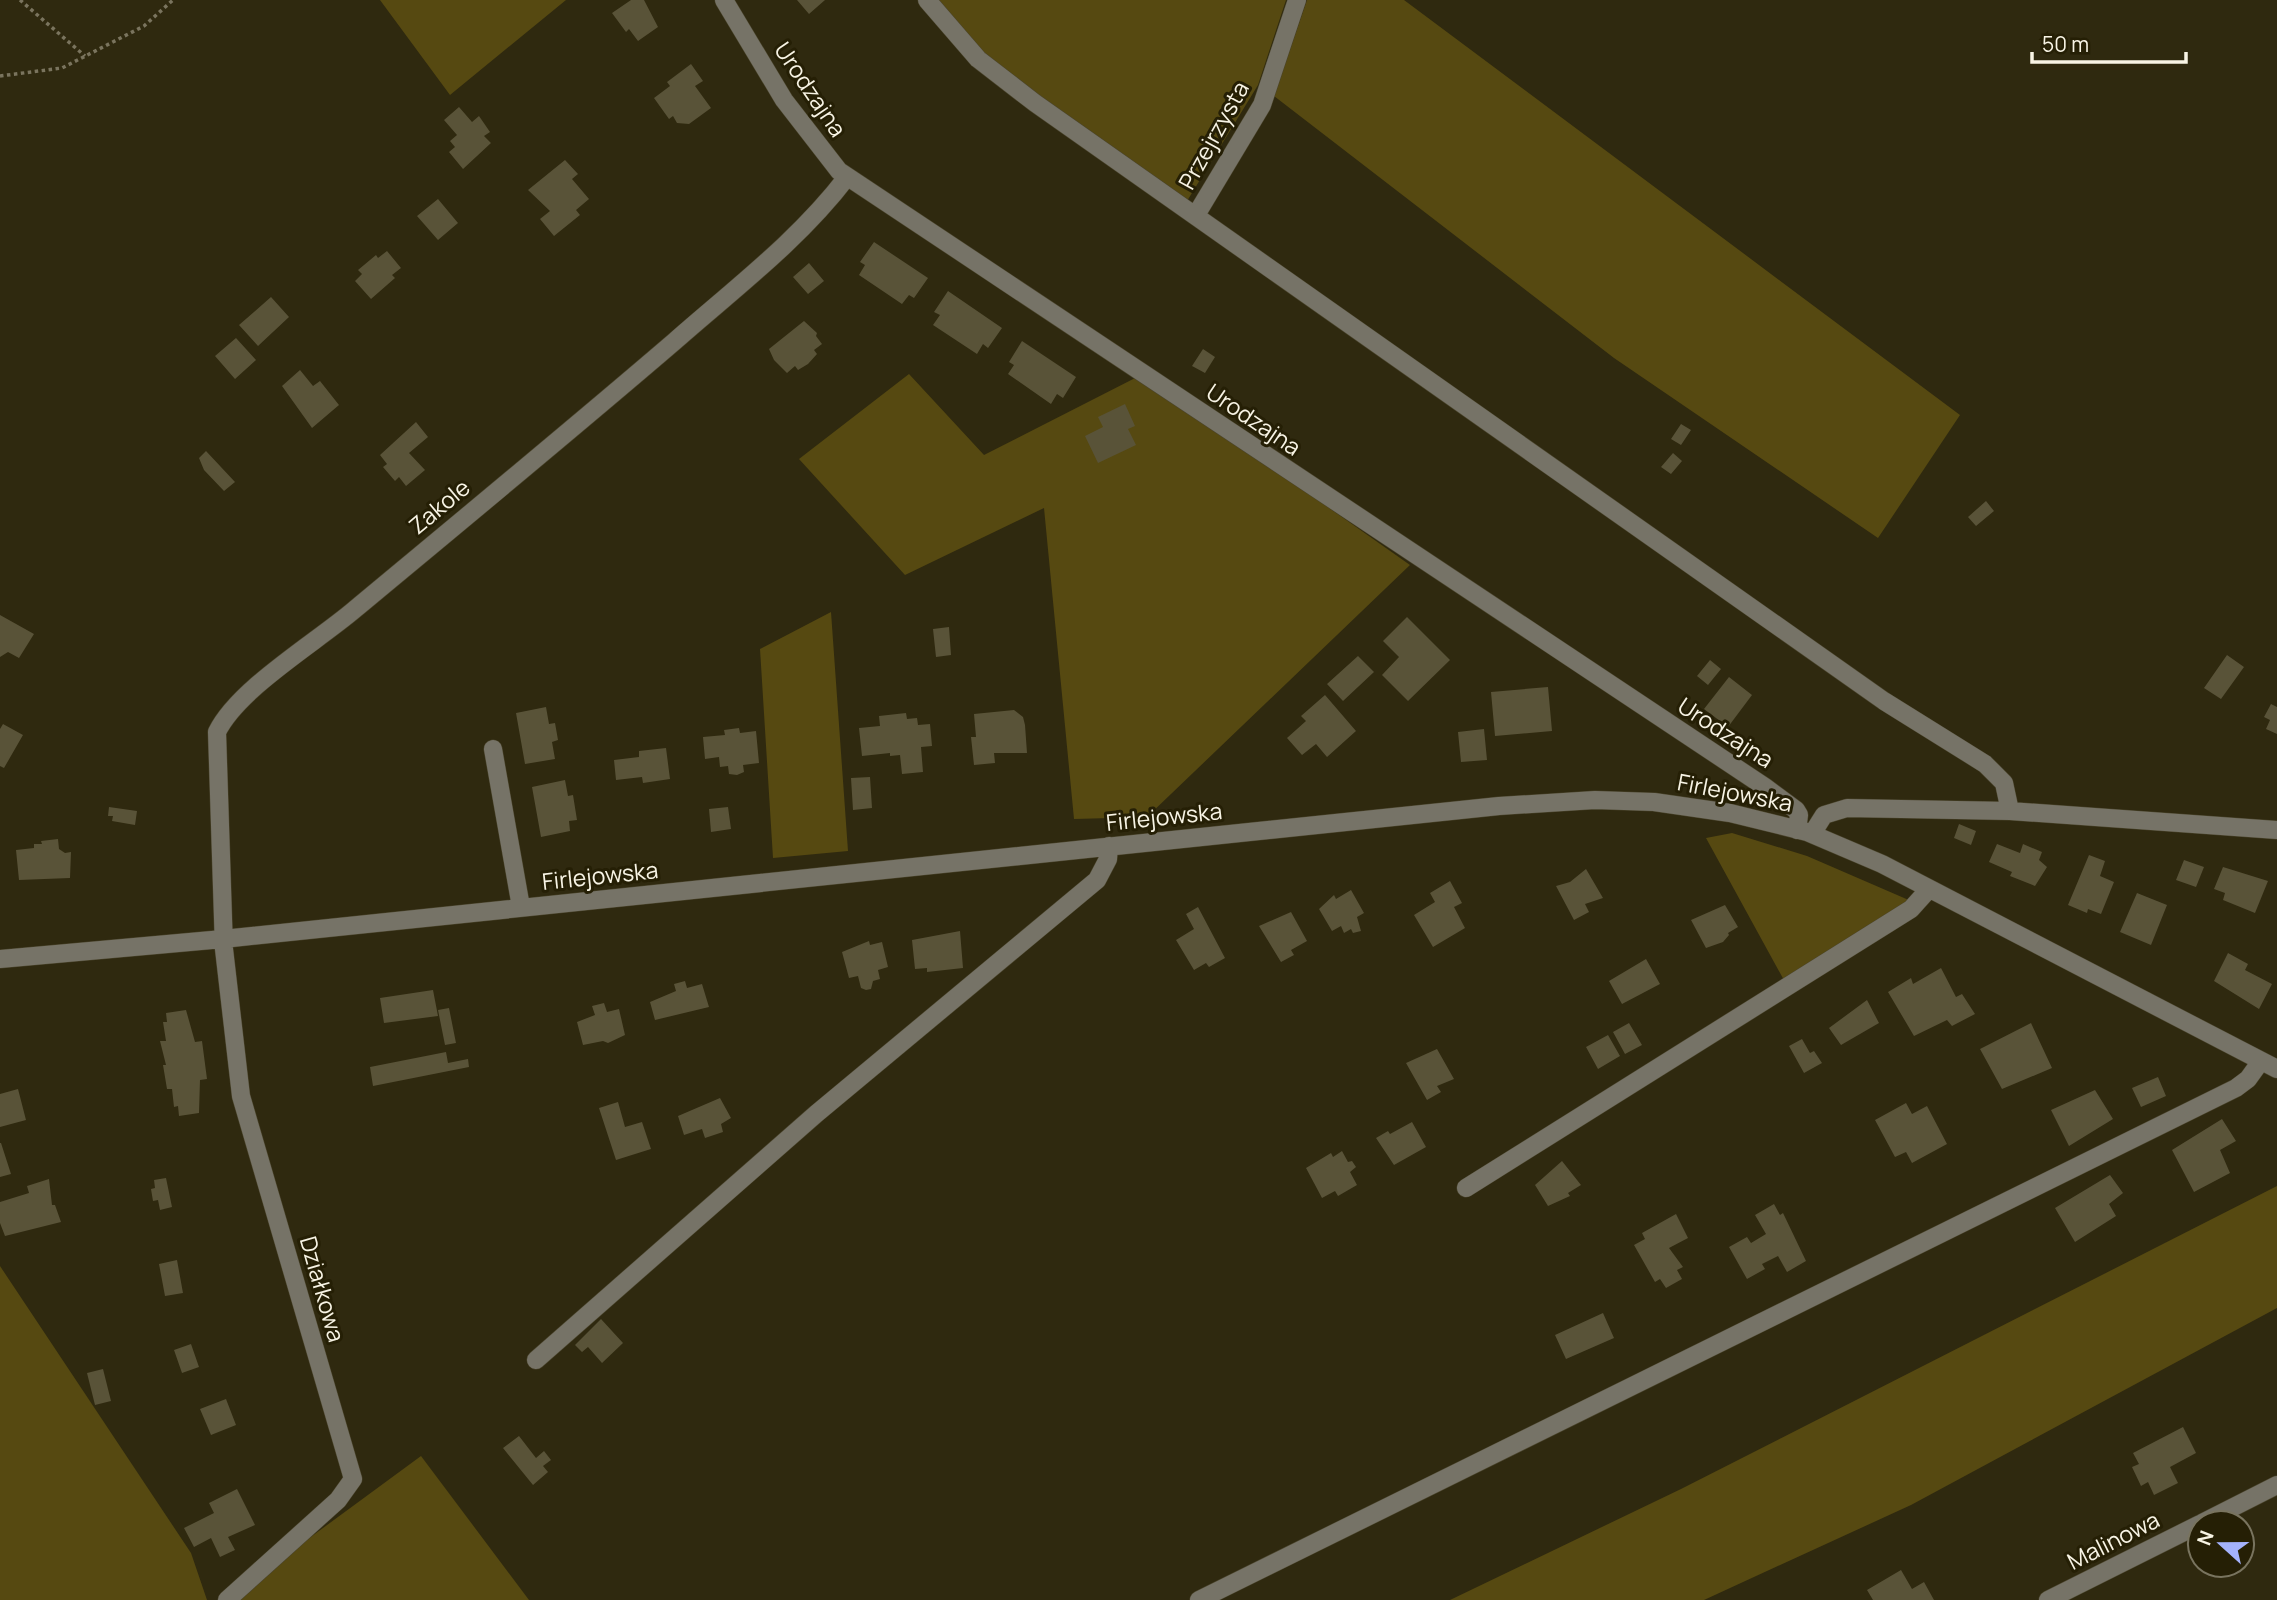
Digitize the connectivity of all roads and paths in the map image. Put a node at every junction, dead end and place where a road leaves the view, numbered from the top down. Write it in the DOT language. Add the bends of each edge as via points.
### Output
graph roads {
  1 [pos="20,0"];
  2 [pos="173,0"];
  3 [pos="724,0"];
  4 [pos="927,0"];
  5 [pos="1297,0"];
  6 [pos="85,56"];
  7 [pos="0,76"];
  8 [pos="847,177"];
  9 [pos="1196,215"];
  10 [pos="492,749"];
  11 [pos="2010,811"];
  12 [pos="2277,830"];
  13 [pos="1805,832"];
  14 [pos="1110,846"];
  15 [pos="1929,888"];
  16 [pos="521,907"];
  17 [pos="223,939"];
  18 [pos="0,959"];
  19 [pos="2269,1065"];
  20 [pos="1466,1188"];
  21 [pos="536,1360"];
  22 [pos="2277,1485"];
  23 [pos="2229,1509"];
  24 [pos="2186,1531"];
  25 [pos="226,1600"];
  26 [pos="1199,1600"];
  27 [pos="2048,1600"];
  1 -- 6 [label="path"];
  2 -- 6 [label="path" via="144,26"];
  3 -- 8 [label="street, Urodzajna" via="785,100"];
  4 -- 9 [label="street" via="978,59"];
  5 -- 9 [label="street, Przejrzysta" via="1262,105"];
  6 -- 7 [label="path" via="62,68"];
  8 -- 13 [label="street, Urodzajna" via="1780,797 1799,815"];
  8 -- 17 [label="street, Zakole" via="814,217 722,300 224,717 217,732"];
  9 -- 11 [label="street" via="1884,701 1984,764 2004,783"];
  10 -- 16 [label="street"];
  11 -- 12 [label="street"];
  11 -- 13 [label="street" via="1847,808 1824,815"];
  13 -- 14 [label="street, Firlejowska" via="1704,808 1595,800"];
  13 -- 15 [label="street, Firlejowska"];
  14 -- 16 [label="street, Firlejowska"];
  14 -- 21 [label="street" via="1097,880 816,1114"];
  15 -- 19 [label="street, Firlejowska"];
  15 -- 20 [label="street" via="1911,909"];
  16 -- 17 [label="street, Firlejowska"];
  17 -- 18 [label="street, Firlejowska"];
  17 -- 25 [label="street, Działkowa" via="241,1096 353,1479 338,1500"];
  19 -- 26 [label="street" via="2236,1088"];
  22 -- 23 [label="street, Malinowa"];
  24 -- 27 [label="street, Malinowa"];
}
